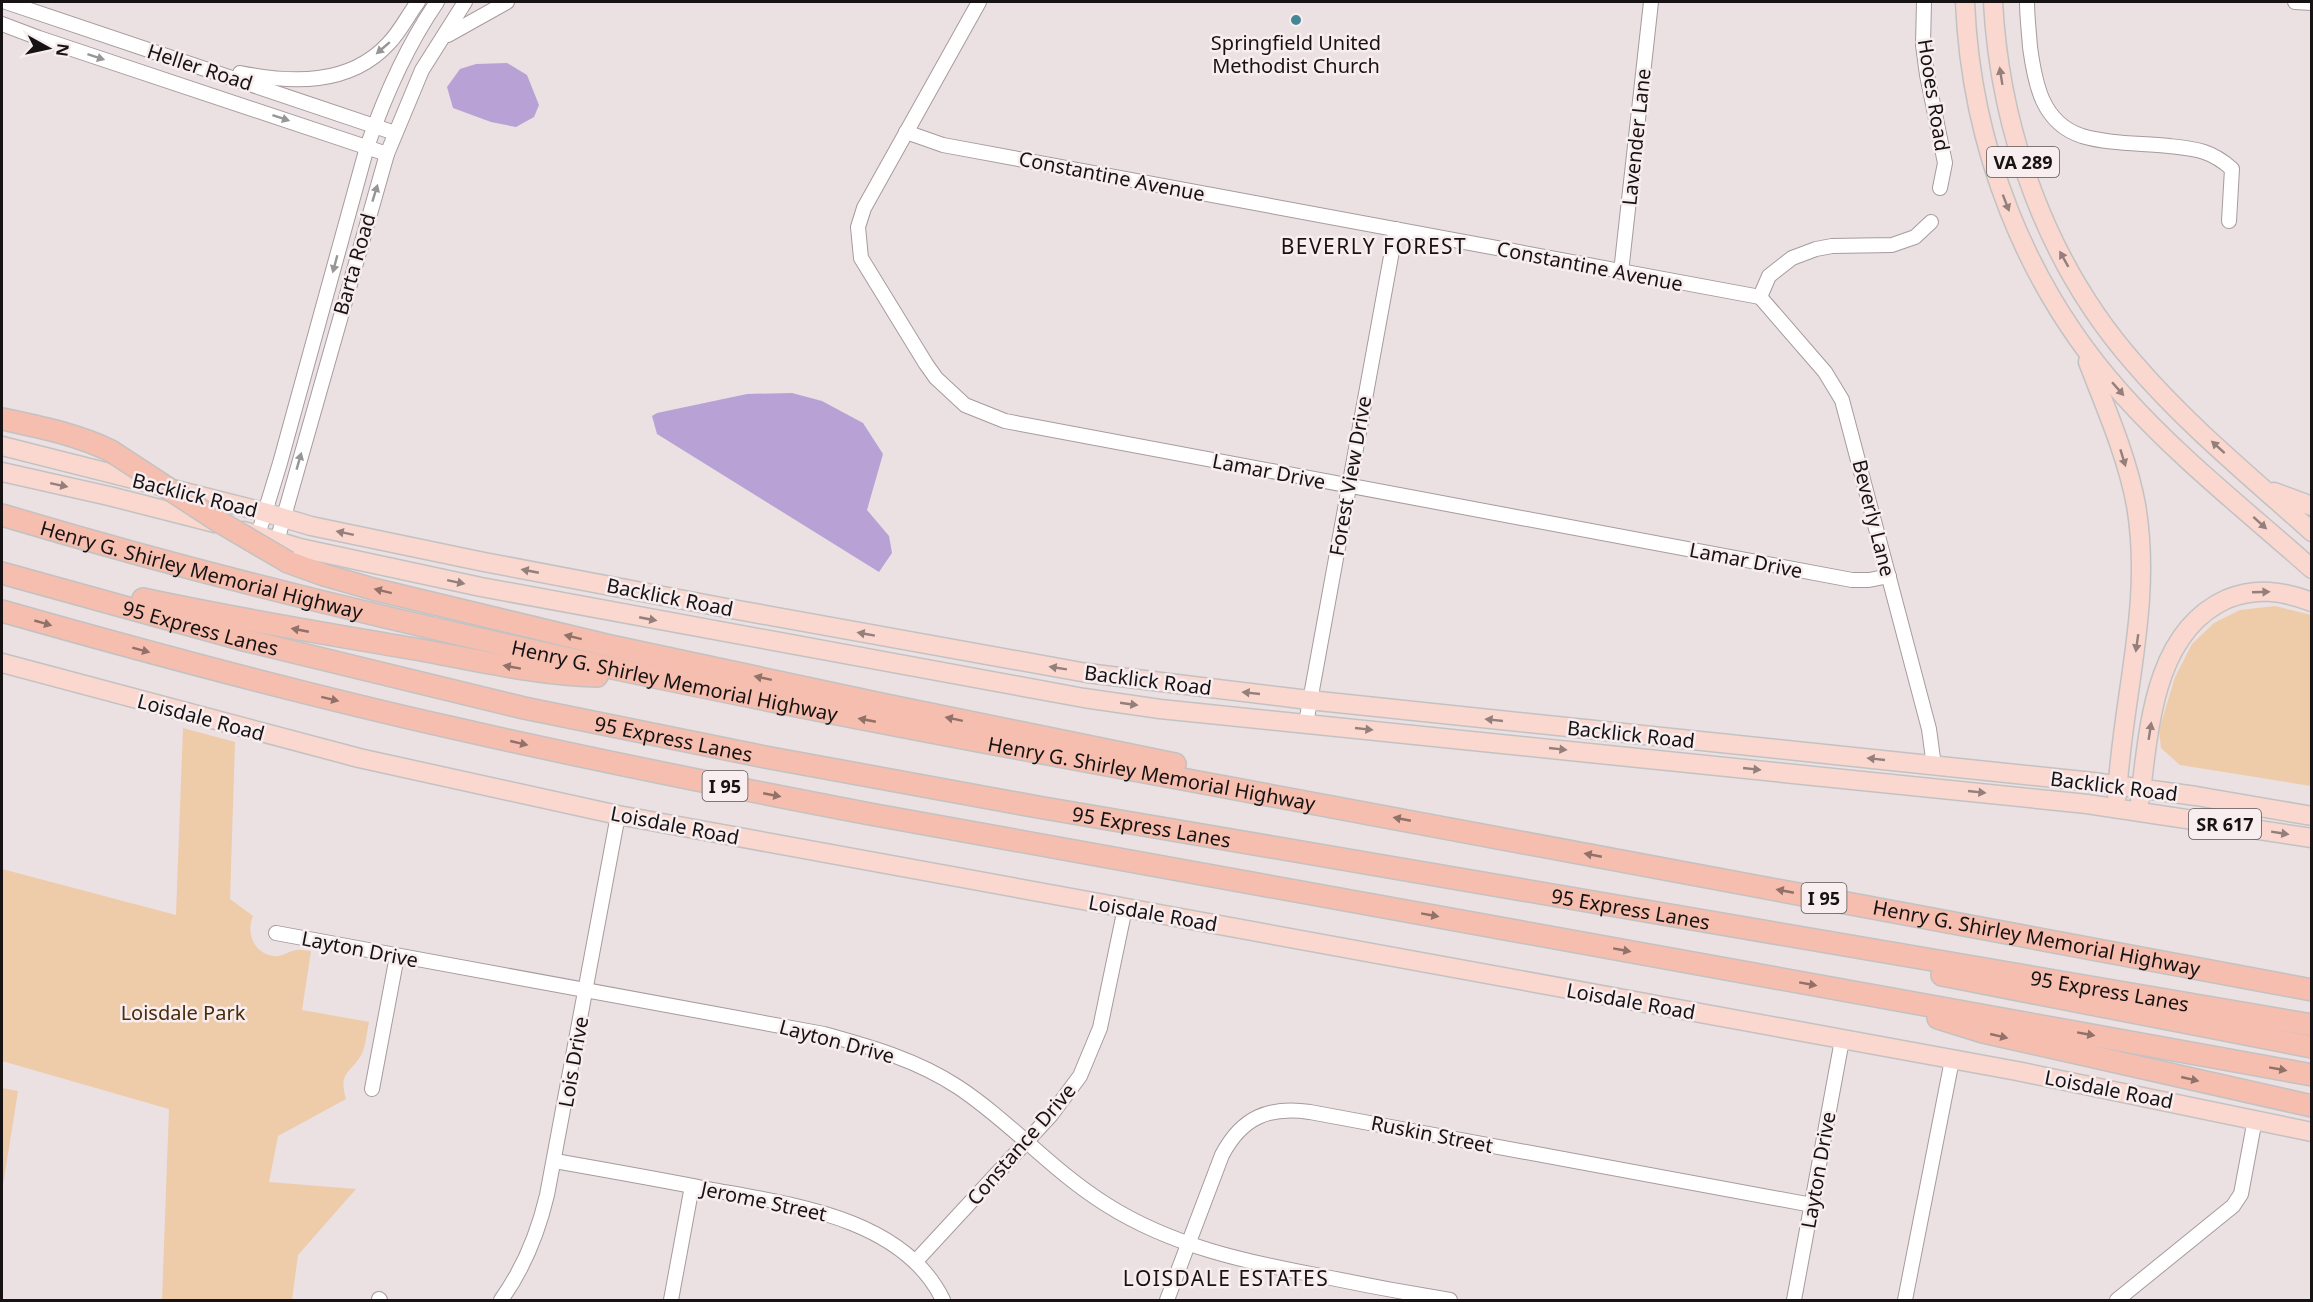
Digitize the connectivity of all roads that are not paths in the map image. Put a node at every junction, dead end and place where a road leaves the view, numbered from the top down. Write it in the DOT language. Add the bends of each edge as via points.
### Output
graph roads {
  1 [pos="6,2"];
  2 [pos="419,2"];
  3 [pos="437,2"];
  4 [pos="465,2"];
  5 [pos="507,2"];
  6 [pos="979,2"];
  7 [pos="1651,2"];
  8 [pos="1924,2"];
  9 [pos="1965,2"];
  10 [pos="1993,2"];
  11 [pos="2027,2"];
  12 [pos="2295,2"];
  13 [pos="2312,3"];
  14 [pos="2,24"];
  15 [pos="441,40"];
  16 [pos="411,47"];
  17 [pos="188,62"];
  18 [pos="374,126"];
  19 [pos="906,132"];
  20 [pos="394,133"];
  21 [pos="367,147"];
  22 [pos="387,154"];
  23 [pos="1940,188"];
  24 [pos="2229,221"];
  25 [pos="1931,222"];
  26 [pos="1396,229"];
  27 [pos="1621,272"];
  28 [pos="1760,297"];
  29 [pos="2082,344"];
  30 [pos="2,419"];
  31 [pos="2,446"];
  32 [pos="2,472"];
  33 [pos="1348,486"];
  34 [pos="2261,486"];
  35 [pos="2312,506"];
  36 [pos="264,512"];
  37 [pos="2,515"];
  38 [pos="283,517"];
  39 [pos="2312,532"];
  40 [pos="258,535"];
  41 [pos="277,541"];
  42 [pos="2312,570"];
  43 [pos="2,571"];
  44 [pos="1889,576"];
  45 [pos="2312,602"];
  46 [pos="2,611"];
  47 [pos="2,663"];
  48 [pos="654,678"];
  49 [pos="1309,700"];
  50 [pos="1306,723"];
  51 [pos="1934,766"];
  52 [pos="2117,786"];
  53 [pos="2142,789"];
  54 [pos="1297,800"];
  55 [pos="2116,808"];
  56 [pos="2139,811"];
  57 [pos="618,815"];
  58 [pos="2312,816"];
  59 [pos="2312,838"];
  60 [pos="1125,908"];
  61 [pos="276,933"];
  62 [pos="1817,940"];
  63 [pos="397,956"];
  64 [pos="2276,983"];
  65 [pos="2312,984"];
  66 [pos="586,990"];
  67 [pos="2312,990"];
  68 [pos="1863,994"];
  69 [pos="2312,1025"];
  70 [pos="1842,1040"];
  71 [pos="2312,1047"];
  72 [pos="1952,1060"];
  73 [pos="2312,1075"];
  74 [pos="372,1089"];
  75 [pos="2312,1106"];
  76 [pos="2255,1119"];
  77 [pos="2312,1132"];
  78 [pos="1026,1143"];
  79 [pos="555,1161"];
  80 [pos="692,1186"];
  81 [pos="1812,1204"];
  82 [pos="1188,1244"];
  83 [pos="916,1261"];
  84 [pos="1396,1296"];
  85 [pos="501,1300"];
  86 [pos="671,1300"];
  87 [pos="943,1300"];
  88 [pos="1167,1300"];
  89 [pos="1450,1300"];
  90 [pos="1794,1300"];
  91 [pos="1905,1300"];
  92 [pos="2117,1300"];
  1 -- 17 [label="street, Heller Road"];
  2 -- 16 [label="street"];
  2 -- 17 [label="street, one-way" via="382,50 361,64 317,80 278,80"];
  3 -- 16 [label="street, Barta Road"];
  4 -- 15 [label="street, Barta Road"];
  5 -- 15 [label="street"];
  6 -- 19 [label="street, Lamar Drive"];
  7 -- 27 [label="street, Lavender Lane"];
  8 -- 23 [label="street, Hooes Road" via="1923,45 1945,163"];
  9 -- 29 [label="main road, VA 289, one-way" via="1974,86 2001,190 2036,271"];
  34 -- 10 [label="main road, VA 289, one-way" via="2176,408 2133,362 2093,310 2061,254 2034,196 2012,126"];
  11 -- 24 [label="street" via="2037,89 2060,124 2090,138 2202,150 2220,158 2232,169"];
  12 -- 13 [label="street"];
  14 -- 21 [label="street, Heller Road, one-way"];
  15 -- 20 [label="street, Barta Road" via="422,70"];
  16 -- 18 [label="street, Barta Road"];
  17 -- 18 [label="street, Heller Road"];
  18 -- 20 [label="street, Heller Road"];
  18 -- 21 [label="street, Barta Road"];
  19 -- 26 [label="street, Constantine Avenue" via="943,145"];
  19 -- 33 [label="street, Lamar Drive" via="864,208 858,227 859,248 867,269 926,364 956,398 1005,422"];
  20 -- 22 [label="street, Barta Road"];
  21 -- 22 [label="street, Heller Road"];
  21 -- 36 [label="street, Barta Road, one-way"];
  38 -- 22 [label="street, Barta Road, one-way"];
  25 -- 28 [label="street" via="1915,237 1892,245 1832,246 1792,258 1769,276"];
  26 -- 27 [label="street, Constantine Avenue"];
  26 -- 33 [label="street, Forest View Drive"];
  27 -- 28 [label="street, Constantine Avenue"];
  28 -- 44 [label="street, Beverly Lane" via="1825,372 1842,400"];
  29 -- 42 [label="main road, VA 289, one-way" via="2152,426"];
  29 -- 52 [label="main road, one-way" via="2127,468 2140,542 2139,627"];
  54 -- 30 [label="highway, one-way, bridge" via="1155,759 594,642 304,569 218,521 111,451 73,435"];
  31 -- 36 [label="main road, Backlick Road / SR 617"];
  32 -- 40 [label="main road, Backlick Road / SR 617, one-way"];
  33 -- 44 [label="street, Lamar Drive" via="1852,580"];
  33 -- 49 [label="street, Forest View Drive"];
  34 -- 35 [label="main road"];
  34 -- 39 [label="main road, VA 289"];
  36 -- 38 [label="main road, Backlick Road / SR 617"];
  36 -- 40 [label="street, Barta Road"];
  37 -- 48 [label="highway, Henry G. Shirley Memorial Highway / I 95" via="312,600"];
  38 -- 41 [label="street, Barta Road"];
  49 -- 38 [label="main road, Backlick Road / SR 617, one-way" via="1014,661 484,562"];
  40 -- 41 [label="main road, Backlick Road / SR 617"];
  41 -- 50 [label="main road, Backlick Road / SR 617, one-way" via="493,589 1011,687"];
  48 -- 43 [label="highway, one-way" via="526,670 197,611"];
  43 -- 62 [label="highway, 95 Express Lanes" via="240,639 513,705 765,757"];
  44 -- 51 [label="street, Beverly Lane" via="1929,729"];
  53 -- 45 [label="main road, one-way" via="2159,689 2174,651 2192,625 2216,605 2244,593 2279,592"];
  46 -- 68 [label="highway, I 95, one-way" via="266,683 655,772"];
  47 -- 57 [label="main road, Loisdale Road" via="359,758"];
  54 -- 48 [label="highway, Henry G. Shirley Memorial Highway / I 95, one-way"];
  49 -- 50 [label="street, Forest View Drive"];
  51 -- 49 [label="main road, Backlick Road / SR 617, one-way"];
  50 -- 55 [label="main road, Backlick Road / SR 617, one-way"];
  51 -- 52 [label="main road, Backlick Road / SR 617"];
  52 -- 53 [label="main road, Backlick Road / SR 617"];
  52 -- 55 [label="main road"];
  53 -- 56 [label="main road"];
  53 -- 58 [label="main road, Backlick Road / SR 617"];
  64 -- 54 [label="highway, Henry G. Shirley Memorial Highway / I 95, one-way"];
  55 -- 56 [label="main road, Backlick Road / SR 617"];
  56 -- 59 [label="main road, Backlick Road / SR 617, one-way"];
  57 -- 60 [label="main road, Loisdale Road"];
  57 -- 66 [label="street, Lois Drive"];
  60 -- 70 [label="main road, Loisdale Road"];
  60 -- 78 [label="street, Constance Drive" via="1106,1004 1092,1051 1064,1099"];
  61 -- 63 [label="street, Layton Drive"];
  62 -- 69 [label="highway, 95 Express Lanes"];
  62 -- 71 [label="highway" via="1909,968"];
  63 -- 66 [label="street, Layton Drive"];
  63 -- 74 [label="street"];
  64 -- 65 [label="highway"];
  64 -- 67 [label="highway, Henry G. Shirley Memorial Highway / I 95"];
  66 -- 78 [label="street, Layton Drive" via="824,1034 880,1049 958,1087"];
  66 -- 79 [label="street, Lois Drive"];
  68 -- 73 [label="highway, I 95, one-way"];
  68 -- 75 [label="highway, one-way" via="1983,1032"];
  70 -- 72 [label="main road, Loisdale Road"];
  70 -- 81 [label="street, Layton Drive"];
  72 -- 76 [label="main road, Loisdale Road"];
  72 -- 91 [label="street"];
  76 -- 77 [label="main road, Loisdale Road"];
  76 -- 92 [label="street" via="2241,1194 2233,1206"];
  78 -- 82 [label="street, Layton Drive" via="1108,1206"];
  78 -- 83 [label="street, Constance Drive"];
  79 -- 80 [label="street, Jerome Street"];
  79 -- 85 [label="street, Lois Drive" via="534,1241"];
  80 -- 83 [label="street, Jerome Street" via="835,1217 886,1241"];
  80 -- 86 [label="street"];
  81 -- 82 [label="street, Ruskin Street" via="1285,1109 1253,1119 1230,1140"];
  81 -- 90 [label="street, Layton Drive"];
  82 -- 84 [label="street, Layton Drive" via="1248,1263"];
  82 -- 88 [label="street, Ruskin Street"];
  83 -- 87 [label="street, Jerome Street"];
  84 -- 89 [label="street, Layton Drive"];
}
